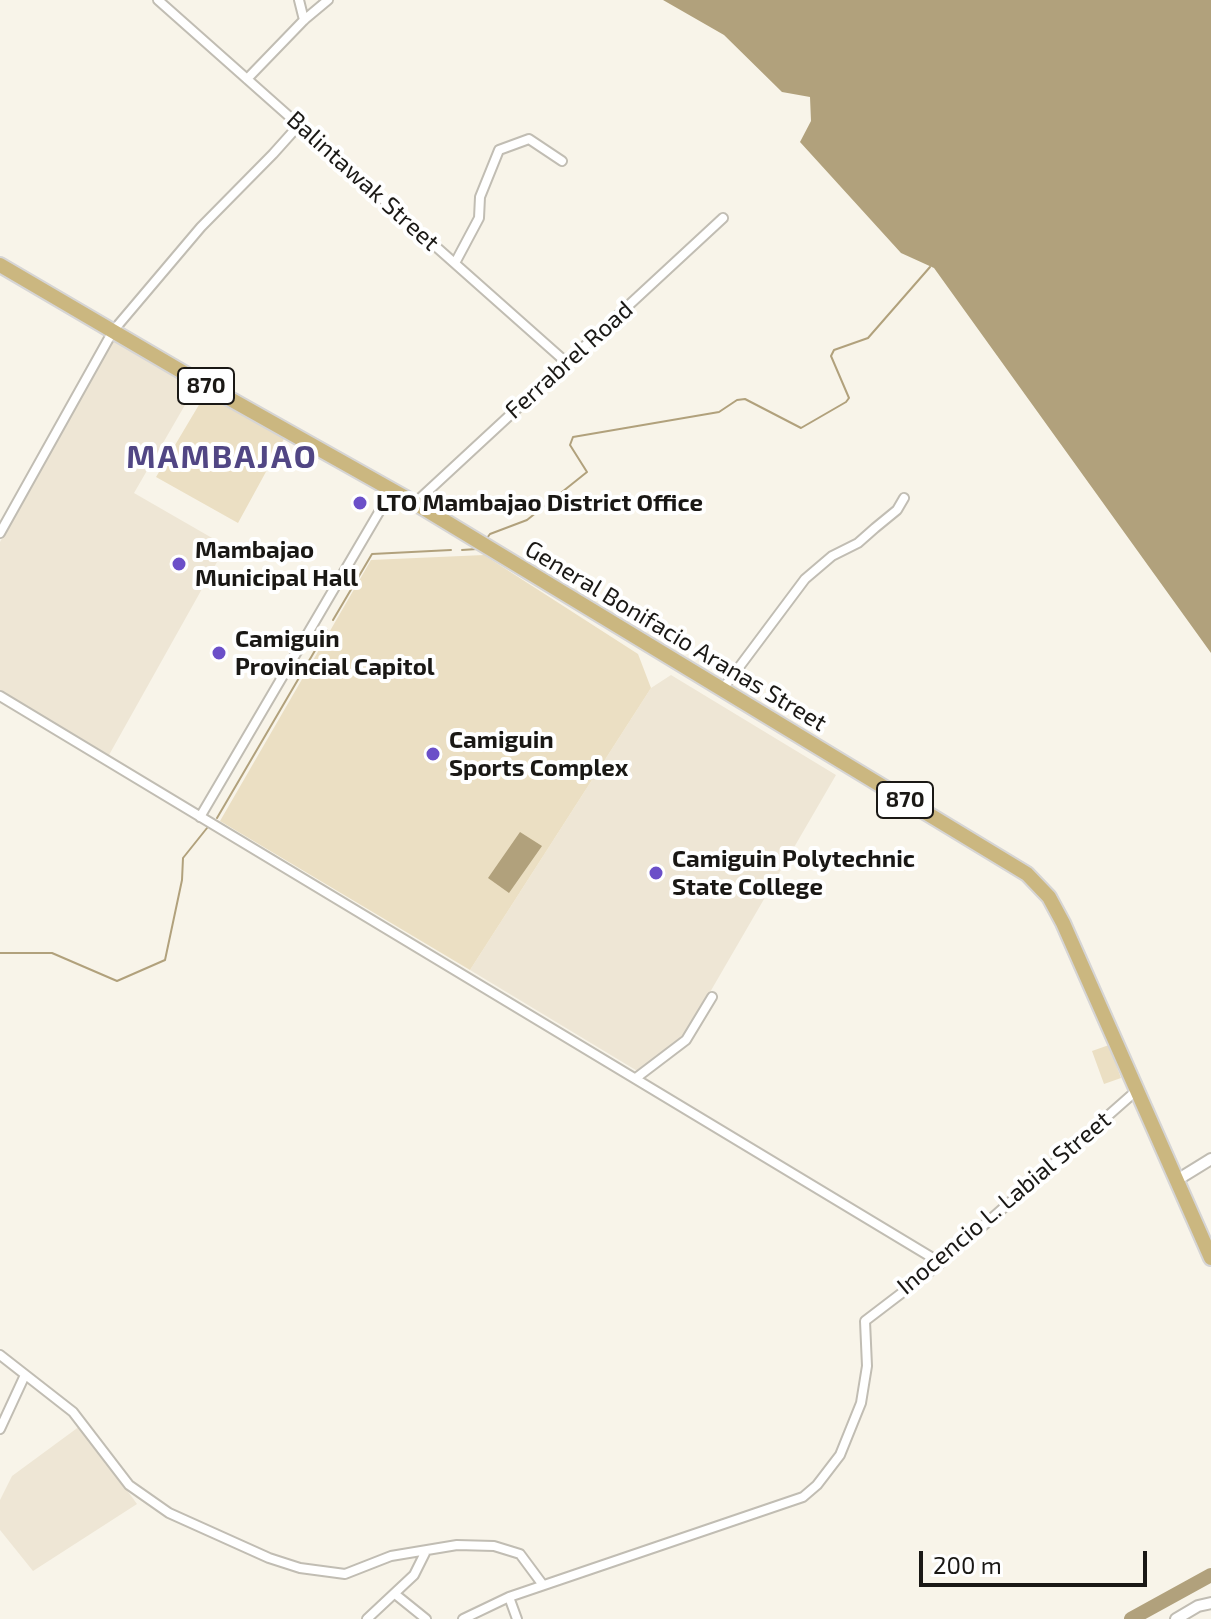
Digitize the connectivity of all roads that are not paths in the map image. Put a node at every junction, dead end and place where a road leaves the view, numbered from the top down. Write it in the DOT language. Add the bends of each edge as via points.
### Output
graph roads {
  1 [pos="158,0"];
  2 [pos="299,0"];
  3 [pos="328,0"];
  4 [pos="304,20"];
  5 [pos="247,79"];
  6 [pos="299,125"];
  7 [pos="562,161"];
  8 [pos="723,218"];
  9 [pos="455,263"];
  10 [pos="0,265"];
  11 [pos="113,331"];
  12 [pos="567,363"];
  13 [pos="392,490"];
  14 [pos="904,498"];
  15 [pos="415,503"];
  16 [pos="0,533"];
  17 [pos="722,690"];
  18 [pos="0,696"];
  19 [pos="200,817"];
  20 [pos="712,997"];
  21 [pos="636,1078"];
  22 [pos="1136,1091"];
  23 [pos="1211,1159"];
  24 [pos="1178,1182"];
  25 [pos="1211,1258"];
  26 [pos="941,1263"];
  27 [pos="0,1355"];
  28 [pos="25,1375"];
  29 [pos="0,1429"];
  30 [pos="426,1551"];
  31 [pos="543,1585"];
  32 [pos="395,1594"];
  33 [pos="509,1597"];
  34 [pos="1211,1603"];
  35 [pos="370,1618"];
  36 [pos="426,1619"];
  37 [pos="463,1619"];
  38 [pos="517,1619"];
  39 [pos="1176,1619"];
  1 -- 5 [label="street, Balintawak Street"];
  2 -- 4 [label="street"];
  3 -- 4 [label="street"];
  4 -- 5 [label="street"];
  5 -- 6 [label="street, Balintawak Street"];
  6 -- 9 [label="street, Balintawak Street"];
  6 -- 11 [label="street" via="201,227"];
  7 -- 9 [label="street" via="529,139 499,150 480,197 479,218"];
  8 -- 12 [label="street, Ferrabrel Road"];
  9 -- 12 [label="street, Balintawak Street"];
  10 -- 11 [label="main road, General Bonifacio Aranas Street / 870"];
  11 -- 13 [label="main road, General Bonifacio Aranas Street / 870"];
  11 -- 16 [label="street"];
  12 -- 15 [label="street, Ferrabrel Road"];
  13 -- 15 [label="main road, General Bonifacio Aranas Street / 870"];
  13 -- 19 [label="street"];
  14 -- 17 [label="street" via="858,543 805,579"];
  15 -- 17 [label="main road, General Bonifacio Aranas Street / 870"];
  17 -- 22 [label="main road, General Bonifacio Aranas Street / 870" via="1039,885 1063,923"];
  18 -- 19 [label="street"];
  19 -- 21 [label="street"];
  20 -- 21 [label="street" via="686,1040"];
  21 -- 26 [label="street"];
  22 -- 24 [label="main road, General Bonifacio Aranas Street / 870"];
  22 -- 26 [label="street, Inocencio L. Labial Street"];
  23 -- 24 [label="street"];
  24 -- 25 [label="main road, 870"];
  26 -- 31 [label="street, Inocencio L. Labial Street" via="865,1321 867,1366 861,1403 840,1455 803,1497"];
  27 -- 28 [label="street"];
  28 -- 29 [label="street"];
  28 -- 30 [label="street" via="73,1412 129,1485 169,1513 223,1538 300,1568 336,1574"];
  30 -- 31 [label="street" via="457,1545 506,1548 520,1554"];
  30 -- 32 [label="street" via="414,1575"];
  31 -- 33 [label="street, Inocencio L. Labial Street"];
  32 -- 35 [label="street"];
  32 -- 36 [label="street"];
  33 -- 37 [label="street, Inocencio L. Labial Street"];
  33 -- 38 [label="street"];
  34 -- 39 [label="street"];
}
